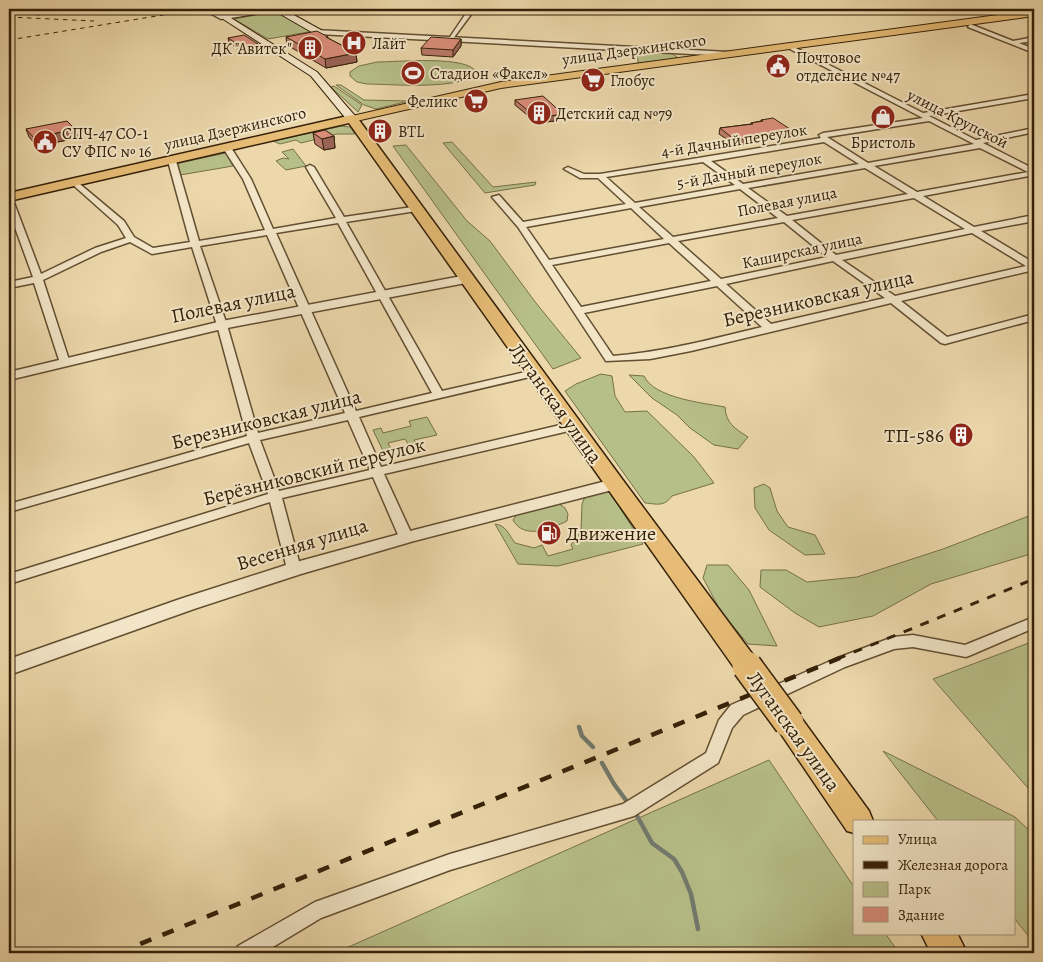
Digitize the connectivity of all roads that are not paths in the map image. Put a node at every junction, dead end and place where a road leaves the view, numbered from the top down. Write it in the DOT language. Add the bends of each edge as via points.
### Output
graph roads {
  1 [pos="205,9"];
  2 [pos="273,9"];
  3 [pos="278,9"];
  4 [pos="472,9"];
  5 [pos="1034,14"];
  6 [pos="224,17"];
  7 [pos="970,26"];
  8 [pos="318,32"];
  9 [pos="304,36"];
  10 [pos="450,39"];
  11 [pos="1034,39"];
  12 [pos="1011,43"];
  13 [pos="788,46"];
  14 [pos="672,51"];
  15 [pos="1034,51"];
  16 [pos="730,54"];
  17 [pos="679,61"];
  18 [pos="1034,96"];
  19 [pos="1022,98"];
  20 [pos="1034,103"];
  21 [pos="925,117"];
  22 [pos="352,118"];
  23 [pos="1034,130"];
  24 [pos="825,140"];
  25 [pos="978,143"];
  26 [pos="227,148"];
  27 [pos="705,160"];
  28 [pos="172,161"];
  29 [pos="867,165"];
  30 [pos="310,167"];
  31 [pos="568,169"];
  32 [pos="1034,173"];
  33 [pos="600,176"];
  34 [pos="75,182"];
  35 [pos="742,187"];
  36 [pos="914,194"];
  37 [pos="496,197"];
  38 [pos="9,198"];
  39 [pos="633,206"];
  40 [pos="416,208"];
  41 [pos="1034,218"];
  42 [pos="340,220"];
  43 [pos="787,220"];
  44 [pos="521,225"];
  45 [pos="972,230"];
  46 [pos="270,232"];
  47 [pos="131,239"];
  48 [pos="670,241"];
  49 [pos="195,244"];
  50 [pos="834,258"];
  51 [pos="546,263"];
  52 [pos="1034,267"];
  53 [pos="38,279"];
  54 [pos="468,279"];
  55 [pos="720,284"];
  56 [pos="9,285"];
  57 [pos="384,294"];
  58 [pos="894,300"];
  59 [pos="304,309"];
  60 [pos="577,311"];
  61 [pos="1034,317"];
  62 [pos="222,325"];
  63 [pos="769,328"];
  64 [pos="65,362"];
  65 [pos="534,373"];
  66 [pos="9,376"];
  67 [pos="439,395"];
  68 [pos="352,416"];
  69 [pos="574,426"];
  70 [pos="253,438"];
  71 [pos="379,473"];
  72 [pos="614,484"];
  73 [pos="275,496"];
  74 [pos="9,508"];
  75 [pos="406,537"];
  76 [pos="294,569"];
  77 [pos="9,579"];
  78 [pos="1034,622"];
  79 [pos="9,667"];
  80 [pos="857,820"];
  81 [pos="938,934"];
  82 [pos="246,953"];
  83 [pos="951,953"];
  1 -- 6 [label="street"];
  2 -- 6 [label="main road"];
  3 -- 8 [label="main road"];
  4 -- 10 [label="street"];
  5 -- 13 [label="main road, улица Дзержинского"];
  6 -- 22 [label="main road, Луганская улица" via="271,42 314,74"];
  7 -- 12 [label="street"];
  8 -- 9 [label="main road"];
  8 -- 10 [label="street"];
  10 -- 14 [label="street"];
  11 -- 12 [label="street"];
  12 -- 15 [label="street"];
  13 -- 16 [label="main road, улица Дзержинского"];
  13 -- 21 [label="street, улица Крупской"];
  14 -- 16 [label="street"];
  14 -- 17 [label="street" via="681,57"];
  16 -- 17 [label="main road, улица Дзержинского"];
  17 -- 22 [label="main road, улица Дзержинского" via="501,85"];
  18 -- 19 [label="street"];
  19 -- 20 [label="street"];
  19 -- 21 [label="street"];
  21 -- 24 [label="street, 4-й Дачный переулок" via="824,135"];
  21 -- 25 [label="street, улица Крупской"];
  22 -- 26 [label="highway, улица Дзержинского"];
  22 -- 40 [label="highway, Луганская улица"];
  23 -- 25 [label="street, 5-й Дачный переулок"];
  24 -- 27 [label="street, 4-й Дачный переулок"];
  24 -- 29 [label="street"];
  25 -- 29 [label="street, 5-й Дачный переулок"];
  25 -- 32 [label="street, улица Крупской"];
  26 -- 28 [label="highway, улица Дзержинского"];
  26 -- 46 [label="street" via="247,179"];
  27 -- 33 [label="street, 4-й Дачный переулок"];
  27 -- 35 [label="street"];
  28 -- 34 [label="highway, улица Дзержинского"];
  28 -- 49 [label="street"];
  29 -- 35 [label="street, 5-й Дачный переулок"];
  29 -- 36 [label="street"];
  30 -- 42 [label="street"];
  31 -- 33 [label="street, 4-й Дачный переулок" via="583,176"];
  32 -- 36 [label="street, Полевая улица"];
  33 -- 39 [label="street"];
  34 -- 38 [label="highway, улица Дзержинского"];
  34 -- 47 [label="street" via="121,223"];
  35 -- 39 [label="street, 5-й Дачный переулок"];
  35 -- 43 [label="street"];
  36 -- 43 [label="street, Полевая улица"];
  36 -- 45 [label="street"];
  37 -- 44 [label="street"];
  38 -- 53 [label="street"];
  39 -- 44 [label="street, 5-й Дачный переулок"];
  39 -- 48 [label="street"];
  40 -- 42 [label="street"];
  40 -- 54 [label="highway, Луганская улица"];
  41 -- 45 [label="street, Каширская улица"];
  42 -- 46 [label="street"];
  42 -- 57 [label="street"];
  43 -- 48 [label="street, Полевая улица"];
  43 -- 50 [label="street"];
  44 -- 51 [label="street"];
  45 -- 50 [label="street, Каширская улица"];
  45 -- 52 [label="street"];
  46 -- 49 [label="street"];
  46 -- 59 [label="street"];
  47 -- 49 [label="street" via="152,250"];
  47 -- 53 [label="street" via="98,250"];
  48 -- 51 [label="street, Полевая улица"];
  48 -- 55 [label="street"];
  49 -- 62 [label="street"];
  50 -- 55 [label="street, Каширская улица"];
  50 -- 58 [label="street"];
  51 -- 60 [label="street"];
  52 -- 58 [label="street, Березниковская улица"];
  53 -- 56 [label="street"];
  53 -- 64 [label="street"];
  54 -- 57 [label="street, Полевая улица"];
  54 -- 65 [label="highway, Луганская улица"];
  55 -- 60 [label="street, Каширская улица"];
  55 -- 63 [label="street"];
  57 -- 59 [label="street, Полевая улица"];
  57 -- 67 [label="street"];
  58 -- 61 [label="street" via="945,341"];
  58 -- 63 [label="street, Березниковская улица"];
  59 -- 62 [label="street, Полевая улица"];
  59 -- 68 [label="street"];
  60 -- 63 [label="street, Березниковская улица" via="610,359 650,356"];
  62 -- 64 [label="street, Полевая улица"];
  62 -- 70 [label="street"];
  64 -- 66 [label="street, Полевая улица"];
  65 -- 67 [label="street, Березниковская улица"];
  65 -- 69 [label="highway, Луганская улица"];
  67 -- 68 [label="street, Березниковская улица"];
  68 -- 70 [label="street, Березниковская улица"];
  68 -- 71 [label="street"];
  69 -- 71 [label="street, Берёзниковский переулок"];
  69 -- 72 [label="highway, Луганская улица"];
  70 -- 73 [label="street"];
  70 -- 74 [label="street, Березниковская улица"];
  71 -- 73 [label="street, Берёзниковский переулок"];
  71 -- 75 [label="street"];
  72 -- 75 [label="street, Весенняя улица"];
  72 -- 80 [label="highway, Луганская улица, bridge"];
  73 -- 76 [label="street"];
  73 -- 77 [label="street, Берёзниковский переулок"];
  75 -- 76 [label="street, Весенняя улица"];
  76 -- 79 [label="street, Весенняя улица" via="166,610"];
  78 -- 82 [label="street" via="966,651 913,641 894,643 840,663 737,710 725,725 712,758 628,810 450,862 315,911"];
  81 -- 83 [label="highway"];
}
